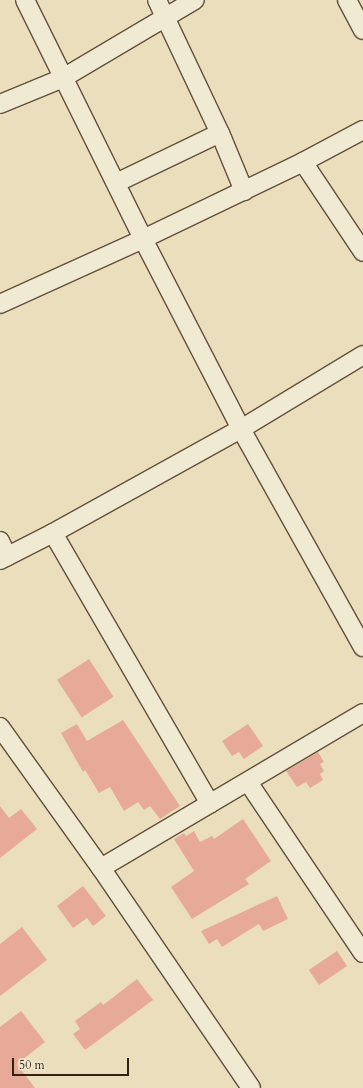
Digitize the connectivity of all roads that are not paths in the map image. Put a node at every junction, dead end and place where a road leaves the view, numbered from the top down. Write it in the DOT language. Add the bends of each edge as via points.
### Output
graph roads {
  1 [pos="25,0"];
  2 [pos="158,0"];
  3 [pos="195,0"];
  4 [pos="347,0"];
  5 [pos="166,17"];
  6 [pos="363,30"];
  7 [pos="63,78"];
  8 [pos="0,104"];
  9 [pos="363,130"];
  10 [pos="220,133"];
  11 [pos="303,162"];
  12 [pos="116,183"];
  13 [pos="244,191"];
  14 [pos="143,239"];
  15 [pos="363,252"];
  16 [pos="0,304"];
  17 [pos="363,355"];
  18 [pos="241,429"];
  19 [pos="53,533"];
  20 [pos="2,552"];
  21 [pos="363,647"];
  22 [pos="363,713"];
  23 [pos="0,727"];
  24 [pos="248,782"];
  25 [pos="210,804"];
  26 [pos="101,868"];
  27 [pos="363,954"];
  28 [pos="251,1088"];
  1 -- 7 [label="street"];
  2 -- 5 [label="street"];
  3 -- 5 [label="street"];
  4 -- 6 [label="street"];
  5 -- 7 [label="street"];
  5 -- 10 [label="street"];
  7 -- 8 [label="street"];
  7 -- 12 [label="street"];
  9 -- 11 [label="street"];
  10 -- 12 [label="street"];
  10 -- 13 [label="street"];
  11 -- 13 [label="street"];
  11 -- 15 [label="street"];
  12 -- 14 [label="street"];
  13 -- 14 [label="street"];
  14 -- 16 [label="street"];
  14 -- 18 [label="street"];
  17 -- 18 [label="street"];
  18 -- 19 [label="street"];
  18 -- 21 [label="street"];
  19 -- 20 [label="street"];
  19 -- 25 [label="street"];
  22 -- 24 [label="street"];
  23 -- 26 [label="street"];
  24 -- 25 [label="street"];
  24 -- 27 [label="street"];
  25 -- 26 [label="street"];
  26 -- 28 [label="street"];
}
